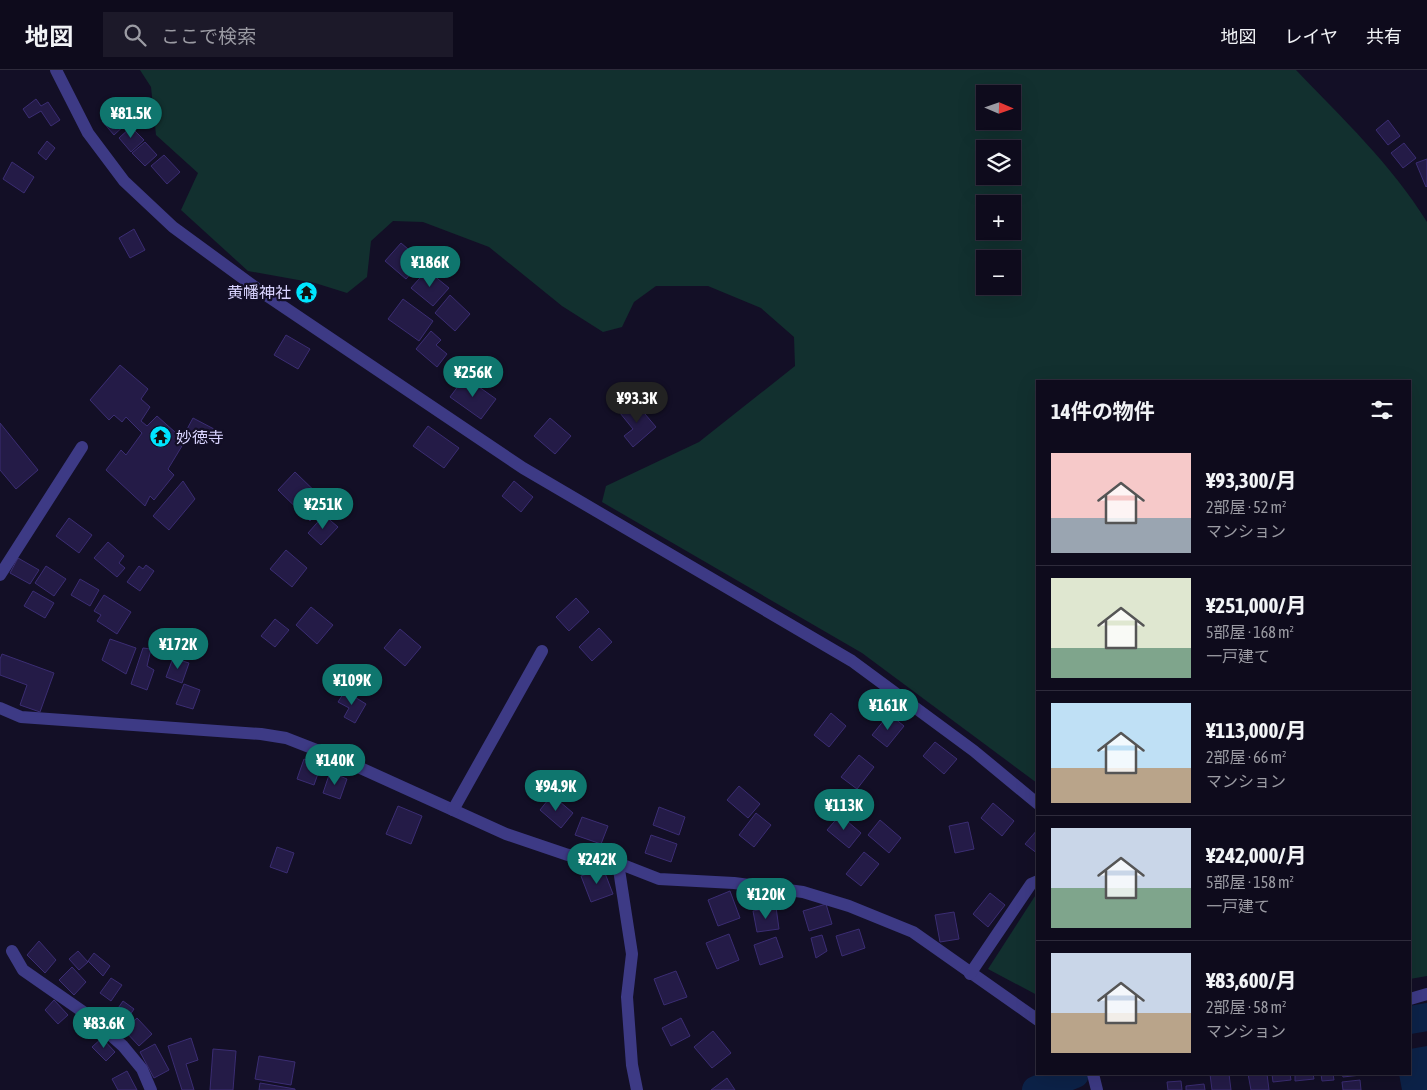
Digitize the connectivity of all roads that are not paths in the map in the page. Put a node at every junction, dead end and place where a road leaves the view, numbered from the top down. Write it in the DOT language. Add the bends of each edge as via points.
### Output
graph roads {
  1 [pos="56,70"];
  2 [pos="82,447"];
  3 [pos="0,575"];
  4 [pos="542,651"];
  5 [pos="0,708"];
  6 [pos="1036,802"];
  7 [pos="453,810"];
  8 [pos="618,863"];
  9 [pos="1036,881"];
  10 [pos="12,951"];
  11 [pos="970,974"];
  12 [pos="1427,994"];
  13 [pos="1411,999"];
  14 [pos="1036,1019"];
  15 [pos="1093,1075"];
  16 [pos="152,1090"];
  17 [pos="636,1090"];
  18 [pos="1097,1090"];
  1 -- 6 [label="street" via="88,133 124,180 173,227 263,293 523,468 852,661 974,751"];
  2 -- 3 [label="street"];
  4 -- 7 [label="street"];
  5 -- 7 [label="street" via="21,717 286,738"];
  7 -- 8 [label="street" via="506,834 568,855 595,854"];
  8 -- 11 [label="street" via="659,879 734,883 803,892 849,906 914,932"];
  8 -- 17 [label="street" via="632,954 627,997"];
  9 -- 11 [label="street"];
  10 -- 16 [label="street" via="23,970 89,1016 123,1046 142,1069"];
  11 -- 14 [label="street"];
  12 -- 13 [label="street"];
  15 -- 18 [label="street"];
}
